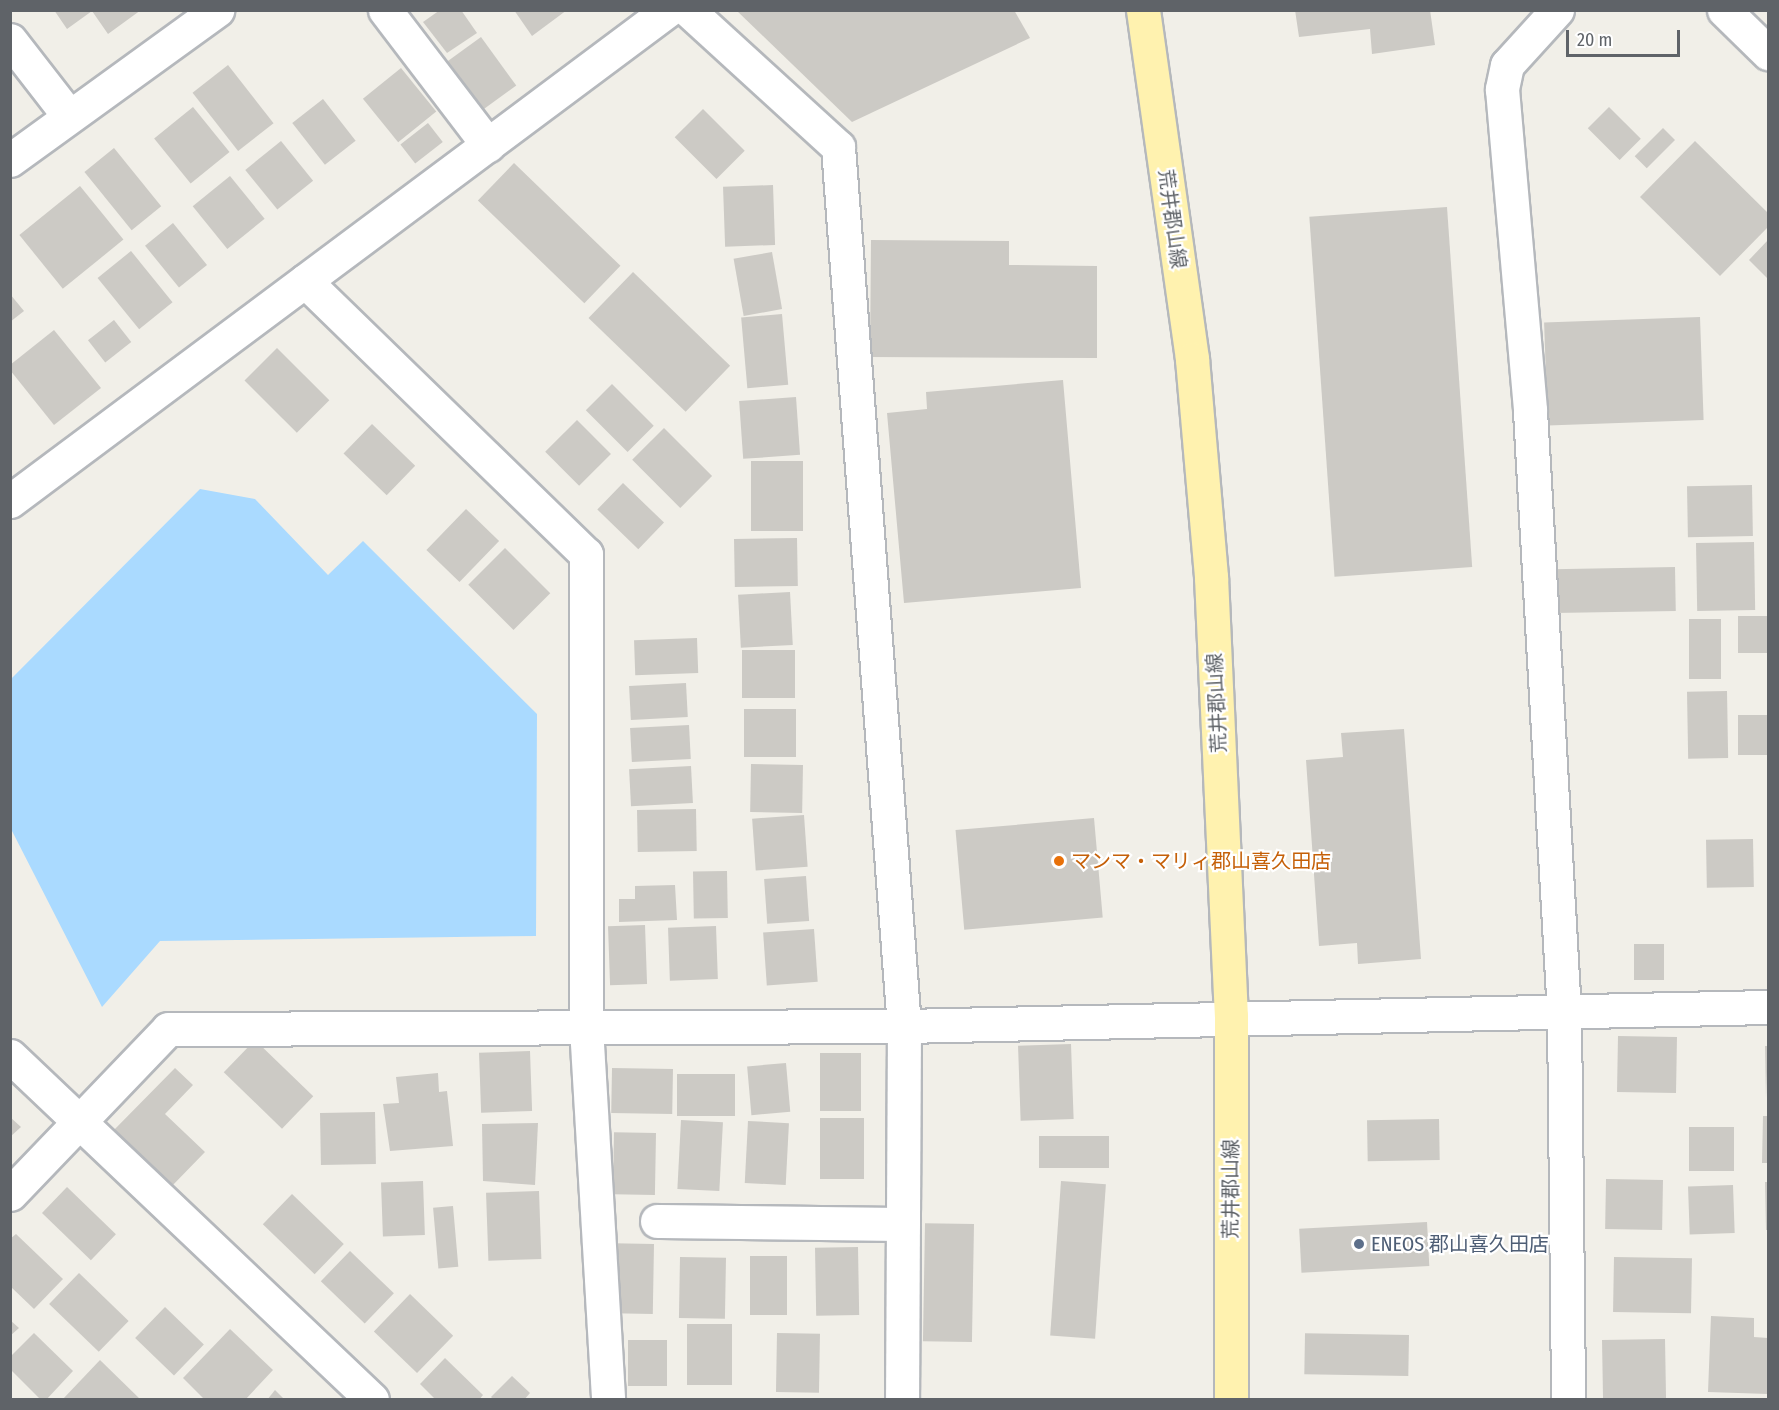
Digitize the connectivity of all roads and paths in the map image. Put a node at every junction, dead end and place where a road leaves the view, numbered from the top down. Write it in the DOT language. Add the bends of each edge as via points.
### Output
graph roads {
  1 [pos="217,10"];
  2 [pos="385,10"];
  3 [pos="668,10"];
  4 [pos="688,10"];
  5 [pos="1143,10"];
  6 [pos="1557,10"];
  7 [pos="1724,10"];
  8 [pos="10,40"];
  9 [pos="1768,53"];
  10 [pos="69,116"];
  11 [pos="488,145"];
  12 [pos="10,160"];
  13 [pos="305,281"];
  14 [pos="10,501"];
  15 [pos="1768,1007"];
  16 [pos="1564,1012"];
  17 [pos="1231,1017"];
  18 [pos="904,1026"];
  19 [pos="586,1027"];
  20 [pos="10,1056"];
  21 [pos="80,1123"];
  22 [pos="10,1194"];
  23 [pos="657,1221"];
  24 [pos="903,1224"];
  25 [pos="372,1400"];
  26 [pos="608,1400"];
  27 [pos="902,1400"];
  28 [pos="1231,1400"];
  29 [pos="1568,1400"];
  1 -- 10 [label="street"];
  2 -- 11 [label="street"];
  3 -- 11 [label="street"];
  4 -- 18 [label="street" via="838,147"];
  5 -- 17 [label="main road, 荒井郡山線" via="1194,382 1211,578"];
  6 -- 16 [label="street" via="1507,65 1502,89 1530,411"];
  7 -- 9 [label="street"];
  8 -- 10 [label="street"];
  10 -- 12 [label="street"];
  11 -- 13 [label="street"];
  13 -- 14 [label="street"];
  13 -- 19 [label="street" via="586,554"];
  15 -- 16 [label="street"];
  16 -- 17 [label="street"];
  16 -- 29 [label="street"];
  17 -- 18 [label="street"];
  17 -- 28 [label="main road, 荒井郡山線"];
  18 -- 19 [label="street"];
  18 -- 24 [label="street"];
  19 -- 21 [label="street" via="168,1029"];
  19 -- 26 [label="street"];
  20 -- 21 [label="street"];
  21 -- 22 [label="street"];
  21 -- 25 [label="street"];
  23 -- 24 [label="street"];
  24 -- 27 [label="street"];
}
